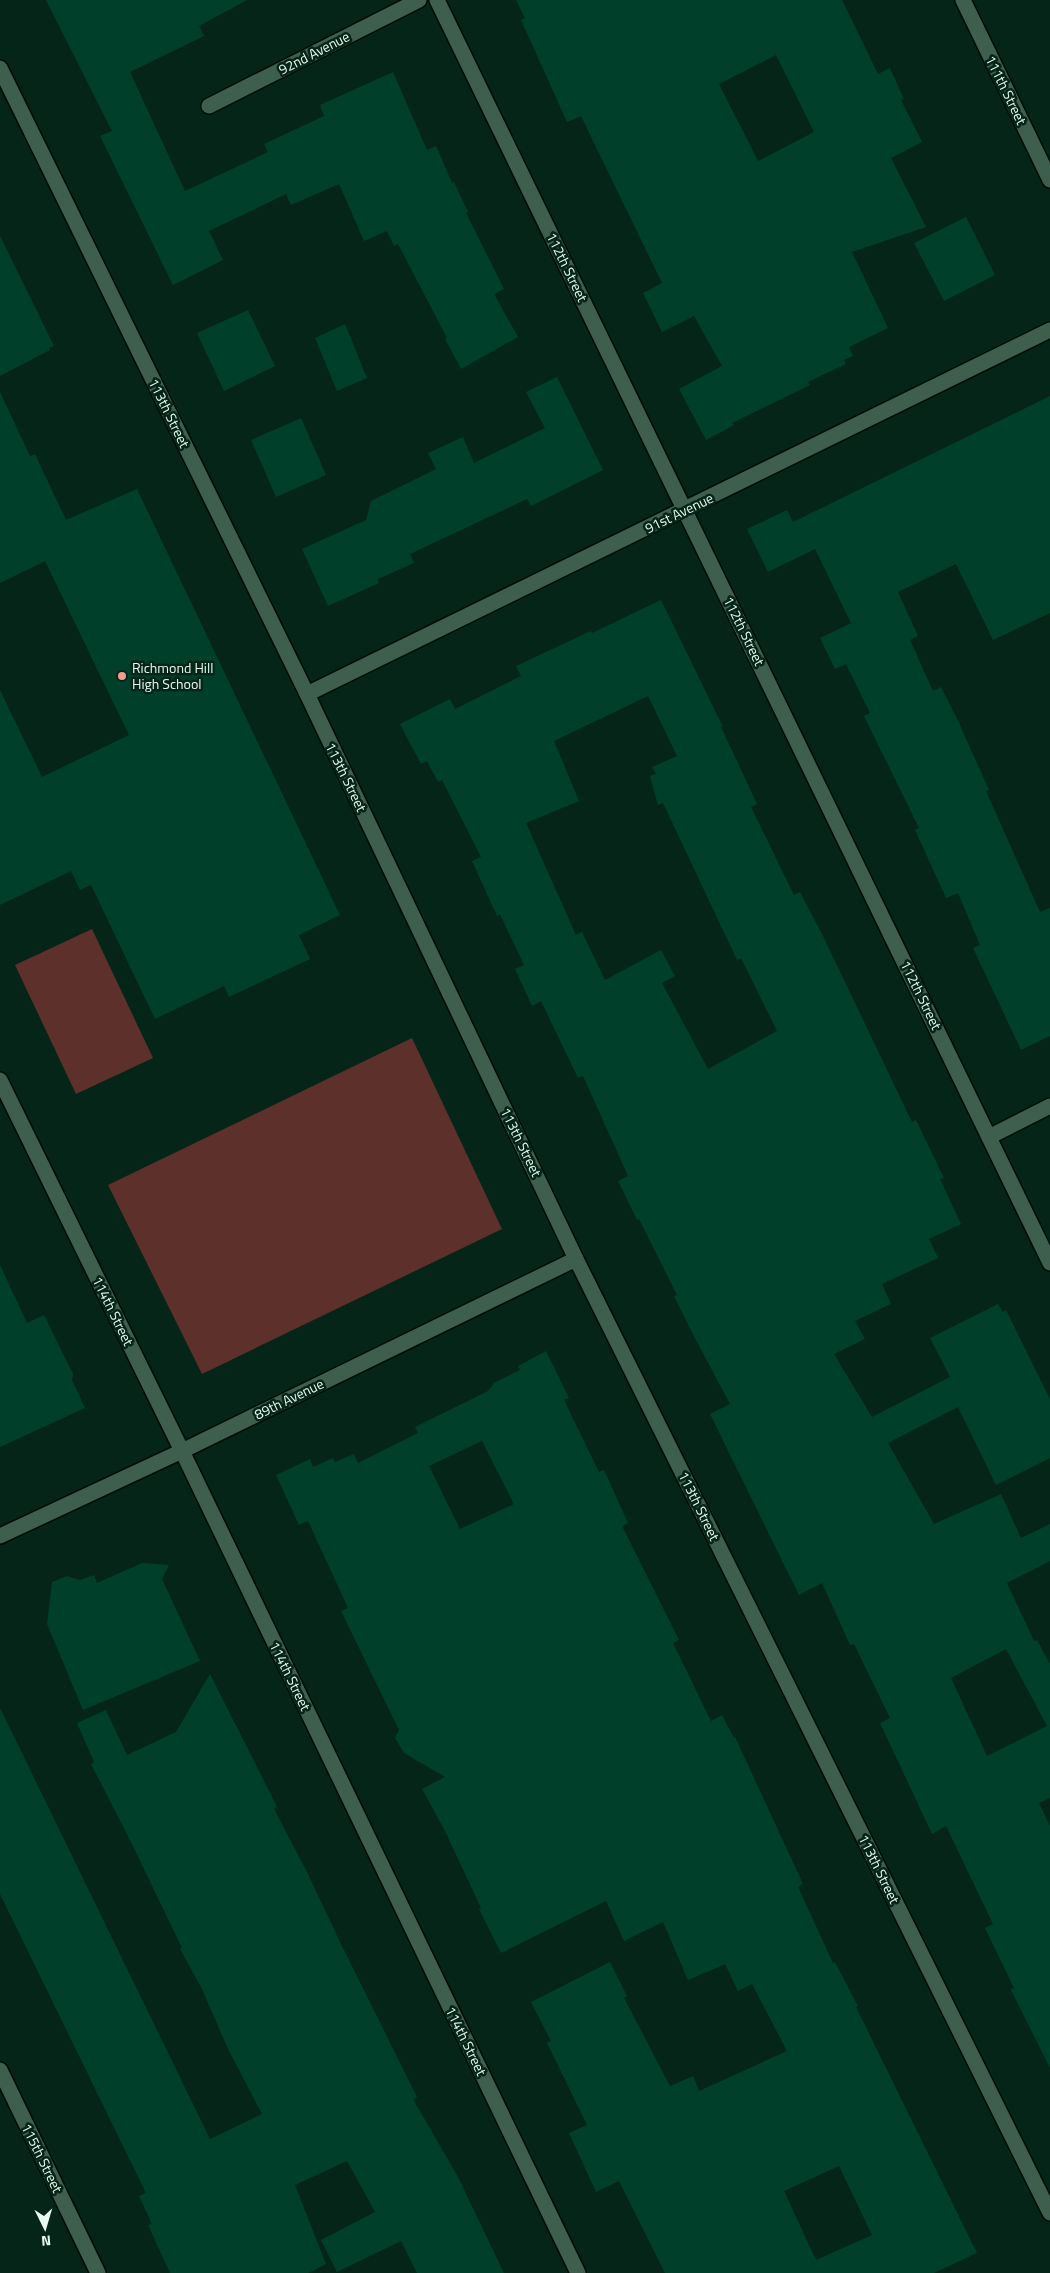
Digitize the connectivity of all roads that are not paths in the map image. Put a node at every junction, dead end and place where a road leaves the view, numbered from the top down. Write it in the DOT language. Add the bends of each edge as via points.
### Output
graph roads {
  1 [pos="419,0"];
  2 [pos="437,0"];
  3 [pos="963,0"];
  4 [pos="0,68"];
  5 [pos="209,106"];
  6 [pos="1050,180"];
  7 [pos="1050,330"];
  8 [pos="685,510"];
  9 [pos="306,694"];
  10 [pos="0,1080"];
  11 [pos="1050,1106"];
  12 [pos="989,1137"];
  13 [pos="576,1258"];
  14 [pos="1050,1262"];
  15 [pos="182,1451"];
  16 [pos="0,1536"];
  17 [pos="0,2070"];
  18 [pos="1050,2213"];
  19 [pos="98,2273"];
  20 [pos="578,2273"];
  1 -- 5 [label="street, 92nd Avenue"];
  2 -- 8 [label="street, 112th Street"];
  3 -- 6 [label="street, 111th Street"];
  4 -- 9 [label="street, 113th Street"];
  7 -- 8 [label="street, 91st Avenue"];
  8 -- 9 [label="street, 91st Avenue"];
  8 -- 12 [label="street, 112th Street"];
  9 -- 13 [label="street, 113th Street"];
  10 -- 15 [label="street, 114th Street"];
  11 -- 12 [label="street"];
  12 -- 14 [label="street, 112th Street"];
  13 -- 15 [label="street, 89th Avenue"];
  13 -- 18 [label="street, 113th Street"];
  15 -- 16 [label="street, 89th Avenue"];
  15 -- 20 [label="street, 114th Street"];
  17 -- 19 [label="street, 115th Street"];
}
